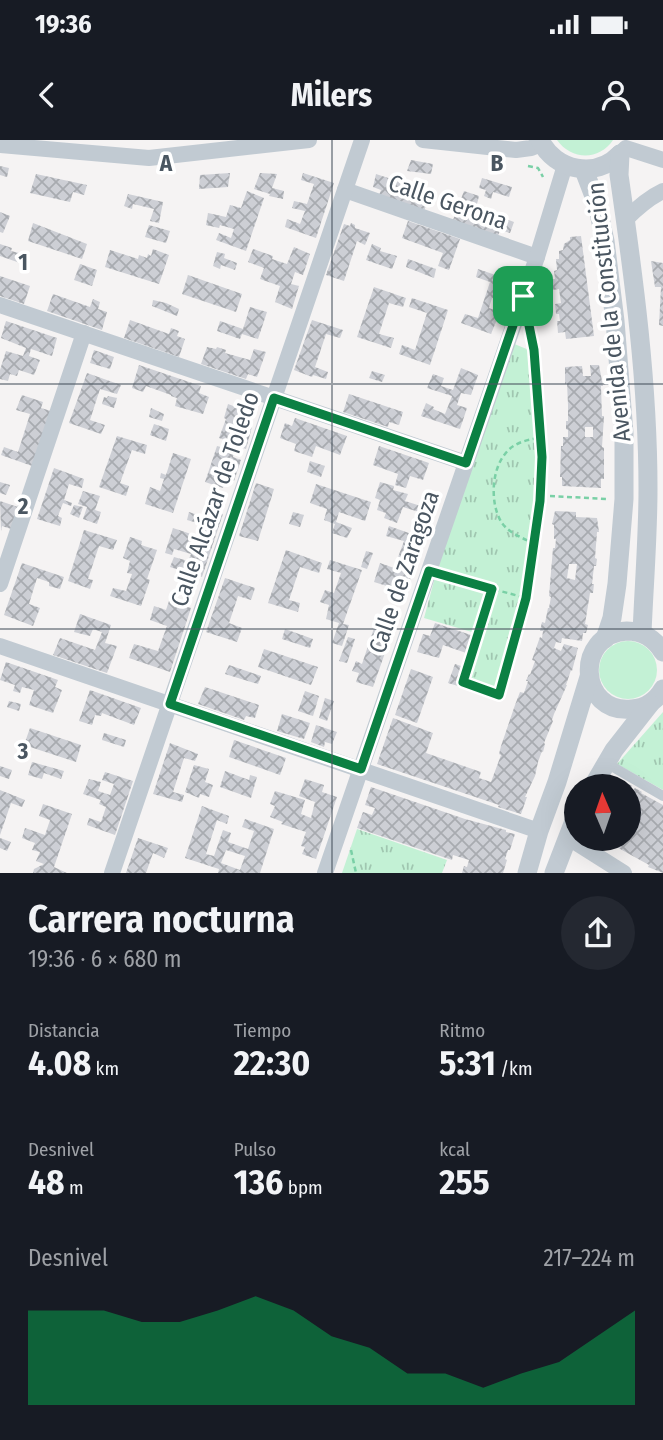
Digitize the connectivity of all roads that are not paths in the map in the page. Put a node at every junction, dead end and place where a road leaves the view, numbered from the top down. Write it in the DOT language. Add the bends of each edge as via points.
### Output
graph roads {
  1 [pos="309,140"];
  2 [pos="362,140"];
  3 [pos="423,140"];
  4 [pos="541,142"];
  5 [pos="0,145"];
  6 [pos="625,147"];
  7 [pos="663,160"];
  8 [pos="565,165"];
  9 [pos="584,170"];
  10 [pos="345,190"];
  11 [pos="663,191"];
  12 [pos="625,220"];
  13 [pos="537,257"];
  14 [pos="0,305"];
  15 [pos="84,333"];
  16 [pos="274,398"];
  17 [pos="466,463"];
  18 [pos="0,584"];
  19 [pos="605,639"];
  20 [pos="656,640"];
  21 [pos="0,646"];
  22 [pos="589,677"];
  23 [pos="657,696"];
  24 [pos="170,704"];
  25 [pos="606,763"];
  26 [pos="361,769"];
  27 [pos="600,774"];
  28 [pos="663,796"];
  29 [pos="539,831"];
  30 [pos="564,845"];
  31 [pos="589,851"];
  32 [pos="112,873"];
  33 [pos="325,873"];
  34 [pos="527,873"];
  35 [pos="554,873"];
  36 [pos="624,873"];
  1 -- 5 [label="street" via="149,158"];
  2 -- 10 [label="street, Calle Alcázar de Toledo"];
  3 -- 4 [label="street" via="516,149"];
  4 -- 8 [label="street"];
  6 -- 7 [label="street"];
  6 -- 9 [label="street" via="615,160"];
  6 -- 12 [label="street, Avenida de la Constitución" via="619,175"];
  8 -- 9 [label="street"];
  8 -- 13 [label="street, Calle de Zaragoza"];
  9 -- 19 [label="street, Avenida de la Constitución" via="605,241 624,433 617,584"];
  10 -- 13 [label="street, Calle Gerona"];
  10 -- 16 [label="street, Calle Alcázar de Toledo"];
  11 -- 12 [label="street"];
  12 -- 20 [label="street, Avenida de la Constitución" via="640,333"];
  13 -- 17 [label="street, Calle de Zaragoza"];
  14 -- 15 [label="street"];
  15 -- 16 [label="street"];
  15 -- 18 [label="street"];
  16 -- 17 [label="street"];
  16 -- 24 [label="street, Calle Alcázar de Toledo"];
  17 -- 26 [label="street, Calle de Zaragoza"];
  19 -- 20 [label="street" via="629,631"];
  19 -- 22 [label="street, Avenida de la Constitución" via="591,657"];
  21 -- 24 [label="street"];
  22 -- 23 [label="street" via="601,700 612,707 638,709"];
  22 -- 29 [label="street"];
  23 -- 25 [label="street"];
  24 -- 26 [label="street"];
  24 -- 32 [label="street, Calle Alcázar de Toledo"];
  25 -- 27 [label="street"];
  25 -- 28 [label="street"];
  26 -- 29 [label="street"];
  26 -- 33 [label="street, Calle de Zaragoza"];
  29 -- 34 [label="street"];
  30 -- 35 [label="street"];
  31 -- 36 [label="street"];
}
